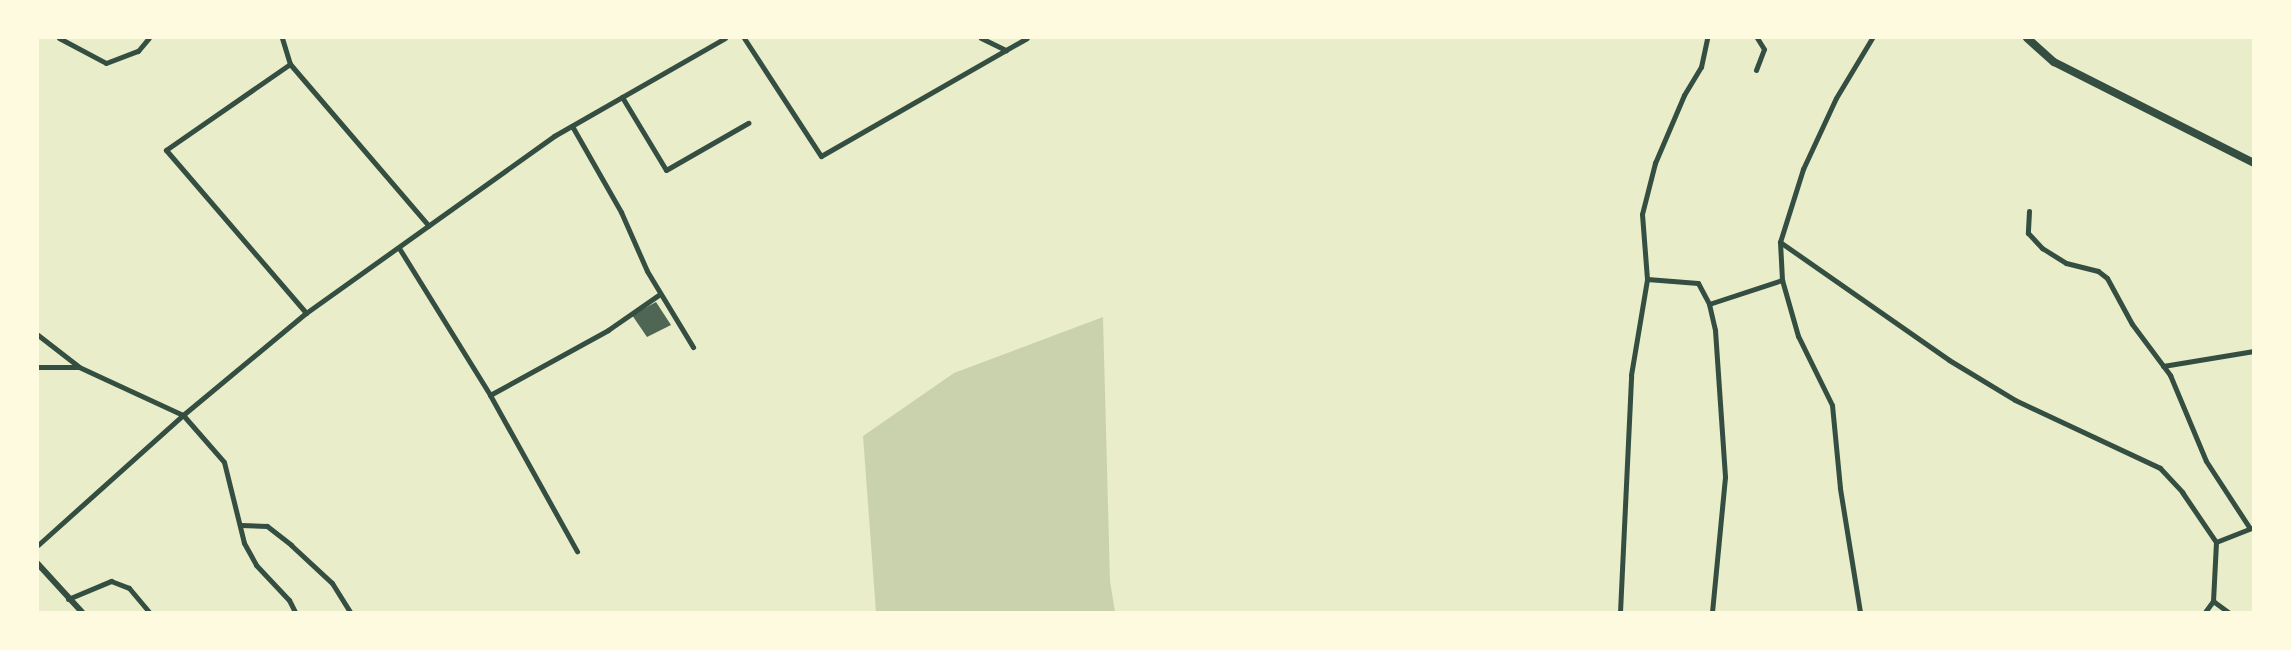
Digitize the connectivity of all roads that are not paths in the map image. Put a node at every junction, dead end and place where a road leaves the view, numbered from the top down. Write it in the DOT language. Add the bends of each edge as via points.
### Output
graph roads {
  1 [pos="59,38"];
  2 [pos="149,38"];
  3 [pos="282,38"];
  4 [pos="725,38"];
  5 [pos="744,38"];
  6 [pos="981,38"];
  7 [pos="1027,38"];
  8 [pos="1707,38"];
  9 [pos="1757,38"];
  10 [pos="1872,38"];
  11 [pos="2027,38"];
  12 [pos="1006,50"];
  13 [pos="290,64"];
  14 [pos="1756,70"];
  15 [pos="622,97"];
  16 [pos="748,123"];
  17 [pos="572,126"];
  18 [pos="2253,163"];
  19 [pos="2029,211"];
  20 [pos="429,226"];
  21 [pos="1779,242"];
  22 [pos="399,248"];
  23 [pos="1647,279"];
  24 [pos="1782,280"];
  25 [pos="660,294"];
  26 [pos="1709,304"];
  27 [pos="306,313"];
  28 [pos="38,335"];
  29 [pos="693,347"];
  30 [pos="2253,351"];
  31 [pos="2163,366"];
  32 [pos="38,367"];
  33 [pos="79,367"];
  34 [pos="490,395"];
  35 [pos="183,415"];
  36 [pos="241,525"];
  37 [pos="2251,527"];
  38 [pos="2216,542"];
  39 [pos="38,545"];
  40 [pos="577,551"];
  41 [pos="38,564"];
  42 [pos="68,599"];
  43 [pos="2213,601"];
  44 [pos="82,612"];
  45 [pos="149,612"];
  46 [pos="295,612"];
  47 [pos="350,612"];
  48 [pos="1620,612"];
  49 [pos="1712,612"];
  50 [pos="1860,612"];
  51 [pos="2205,612"];
  52 [pos="2228,612"];
  1 -- 2 [label="street" via="106,63 138,51"];
  3 -- 13 [label="street"];
  4 -- 15 [label="street"];
  5 -- 12 [label="street" via="821,156"];
  6 -- 12 [label="street"];
  7 -- 12 [label="street"];
  8 -- 23 [label="street" via="1701,67 1684,94 1647,186 1640,230"];
  9 -- 14 [label="street" via="1764,56"];
  10 -- 21 [label="street" via="1836,98 1803,169"];
  11 -- 18 [label="main road" via="2054,62"];
  13 -- 20 [label="street"];
  13 -- 27 [label="street" via="166,150"];
  15 -- 16 [label="street" via="666,170"];
  15 -- 17 [label="street"];
  17 -- 20 [label="street"];
  17 -- 25 [label="street" via="621,212"];
  19 -- 31 [label="street" via="2028,233 2042,248 2066,263 2098,271 2107,278 2132,324"];
  20 -- 22 [label="street"];
  21 -- 24 [label="street"];
  21 -- 38 [label="street" via="1940,354 2015,400 2160,468 2182,492"];
  22 -- 27 [label="street"];
  22 -- 34 [label="street"];
  23 -- 26 [label="street" via="1698,283"];
  23 -- 48 [label="street" via="1631,375"];
  24 -- 26 [label="street"];
  24 -- 50 [label="street" via="1798,336 1832,405 1840,488"];
  25 -- 29 [label="street"];
  25 -- 34 [label="street" via="608,330"];
  26 -- 49 [label="street" via="1715,330 1724,440"];
  27 -- 35 [label="street"];
  28 -- 33 [label="street"];
  30 -- 31 [label="street"];
  31 -- 37 [label="street" via="2206,461"];
  32 -- 33 [label="street"];
  33 -- 35 [label="street"];
  34 -- 40 [label="street"];
  35 -- 36 [label="street" via="224,462"];
  35 -- 39 [label="street"];
  36 -- 46 [label="street" via="244,543 256,565"];
  36 -- 47 [label="street" via="267,526 291,545 332,583"];
  37 -- 38 [label="street"];
  38 -- 43 [label="street"];
  41 -- 42 [label="street"];
  42 -- 44 [label="street"];
  42 -- 45 [label="street" via="111,581 129,588"];
  43 -- 51 [label="street"];
  43 -- 52 [label="street"];
}
